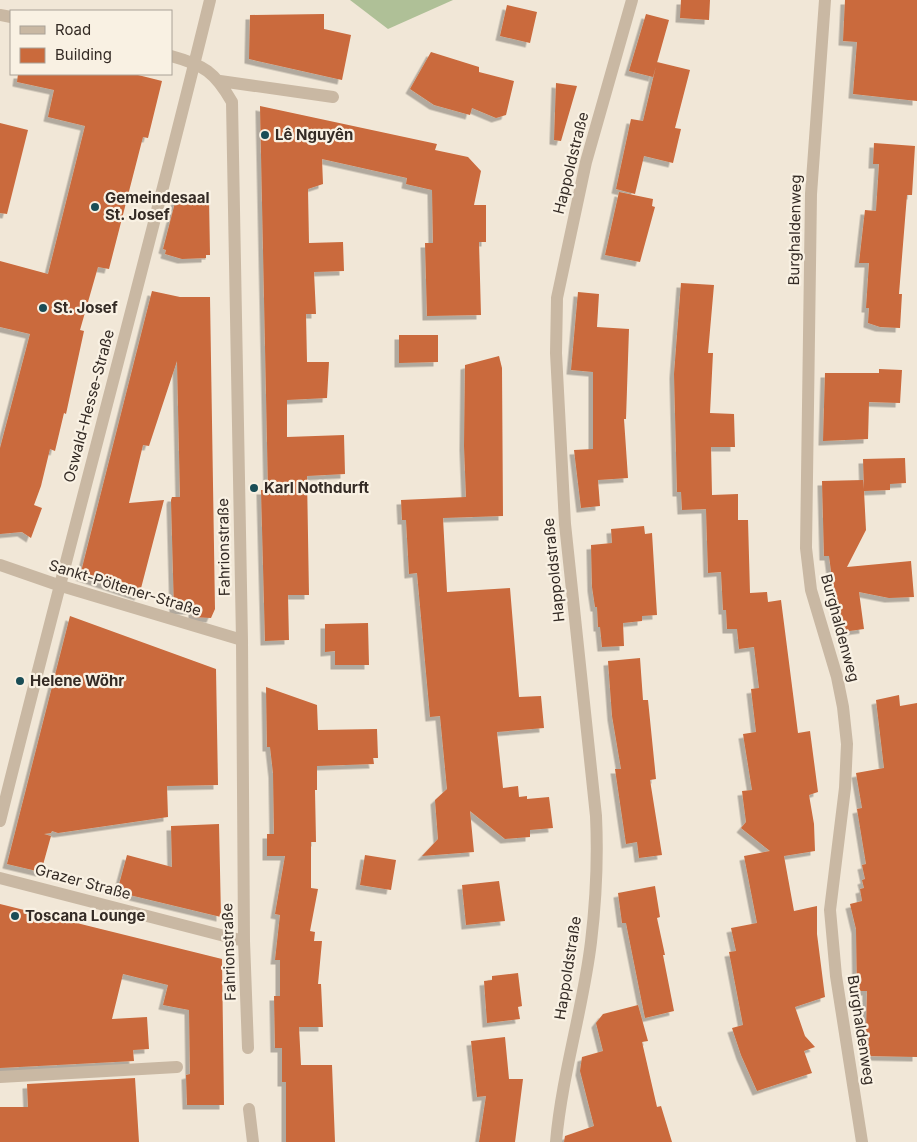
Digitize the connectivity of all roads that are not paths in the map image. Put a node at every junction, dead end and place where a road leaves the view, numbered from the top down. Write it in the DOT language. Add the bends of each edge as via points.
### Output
graph roads {
  1 [pos="210,0"];
  2 [pos="632,0"];
  3 [pos="825,0"];
  4 [pos="172,56"];
  5 [pos="194,62"];
  6 [pos="220,80"];
  7 [pos="333,97"];
  8 [pos="0,565"];
  9 [pos="58,585"];
  10 [pos="242,640"];
  11 [pos="0,821"];
  12 [pos="0,878"];
  13 [pos="244,941"];
  14 [pos="248,1048"];
  15 [pos="177,1067"];
  16 [pos="0,1077"];
  17 [pos="249,1109"];
  18 [pos="253,1142"];
  19 [pos="556,1142"];
  20 [pos="862,1142"];
  1 -- 5 [label="street, Oswald-Hesse-Straße"];
  2 -- 19 [label="street, Happoldstraße" via="586,162 557,298 556,352 565,524 598,852 590,943 565,1074"];
  3 -- 20 [label="street, Burghaldenweg" via="811,194 806,548 811,590 837,677 847,744 830,910 836,976"];
  4 -- 5 [label="street"];
  5 -- 6 [label="street, Fahrionstraße"];
  5 -- 9 [label="street, Oswald-Hesse-Straße" via="138,288"];
  6 -- 7 [label="street"];
  6 -- 10 [label="street, Fahrionstraße" via="232,102"];
  8 -- 9 [label="street, Sankt-Pöltener-Straße"];
  9 -- 10 [label="street, Sankt-Pöltener-Straße"];
  9 -- 11 [label="street, Oswald-Hesse-Straße"];
  10 -- 13 [label="street, Fahrionstraße"];
  12 -- 13 [label="street, Grazer Straße"];
  13 -- 14 [label="street, Fahrionstraße"];
  15 -- 16 [label="street"];
  17 -- 18 [label="street"];
}
